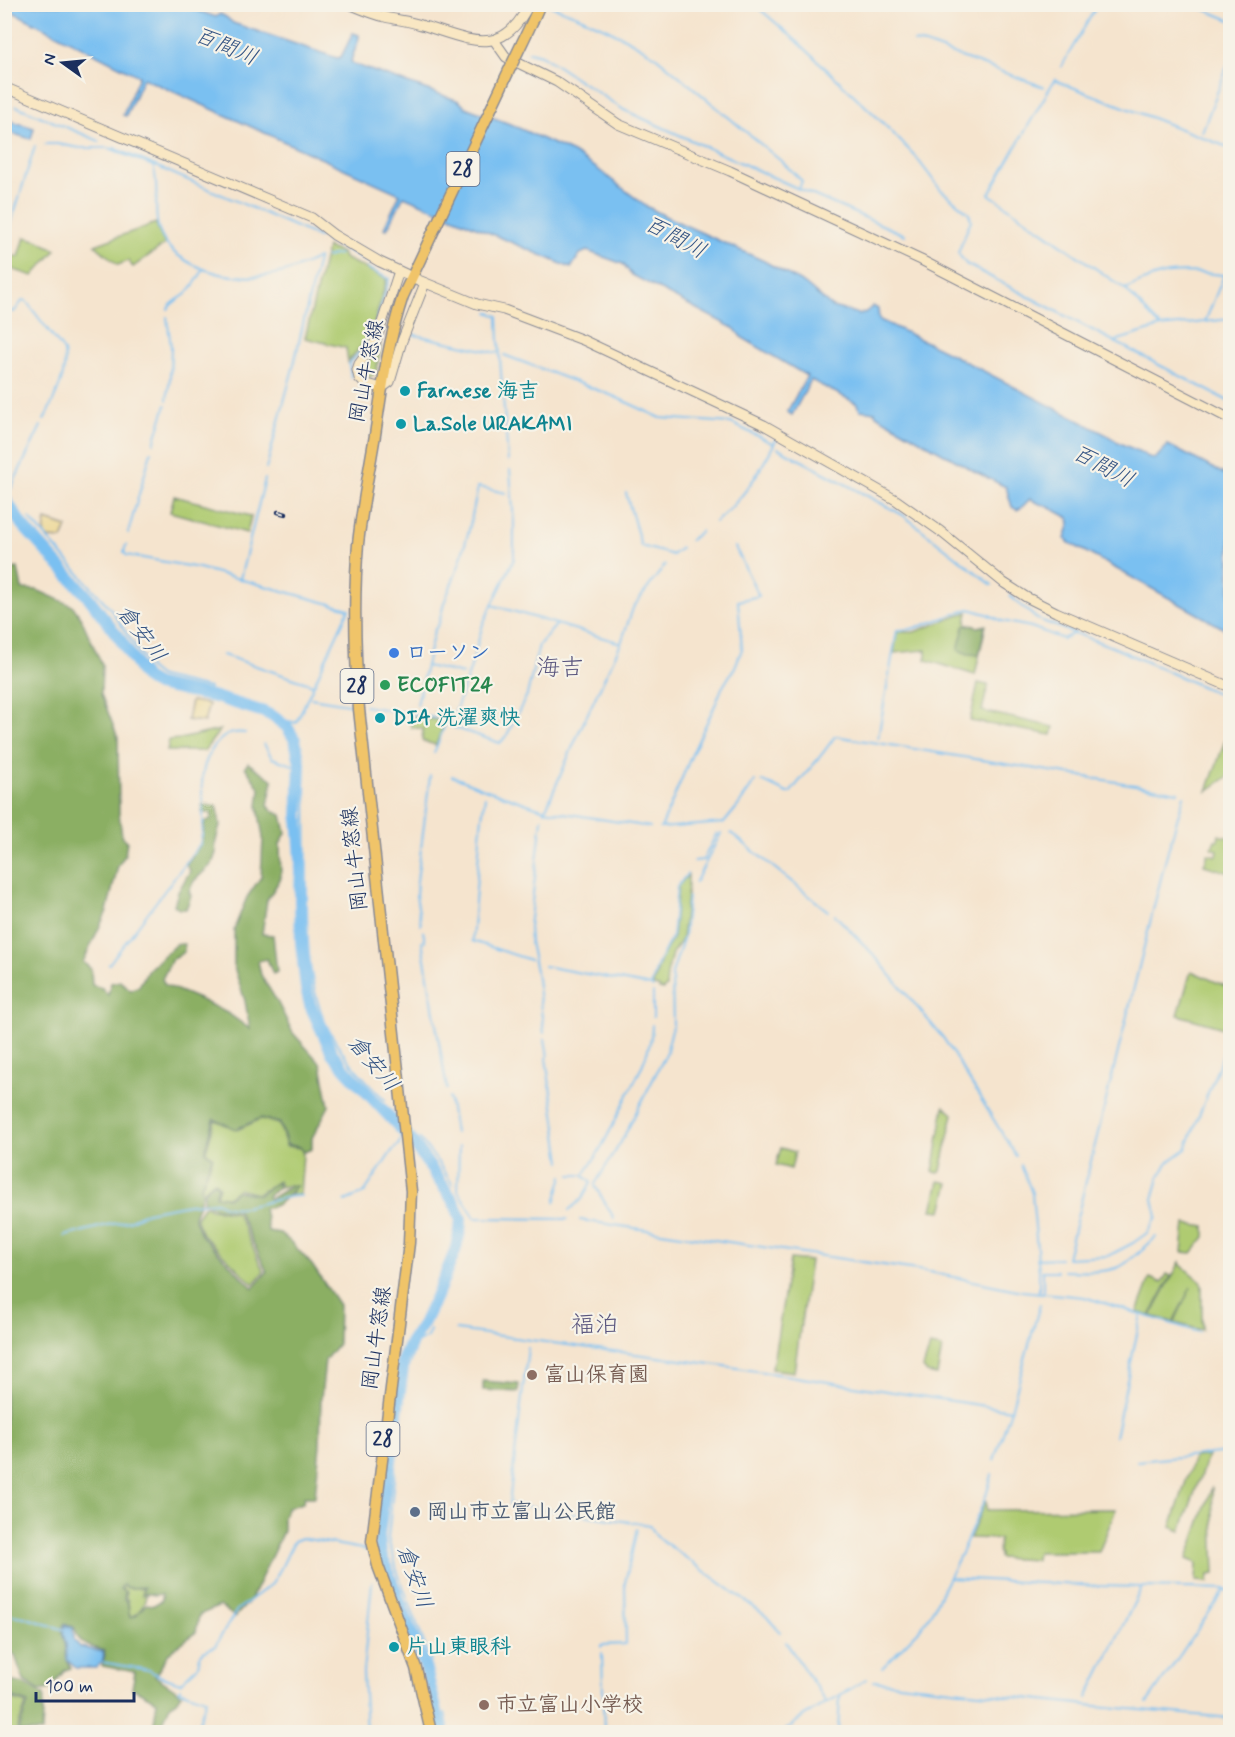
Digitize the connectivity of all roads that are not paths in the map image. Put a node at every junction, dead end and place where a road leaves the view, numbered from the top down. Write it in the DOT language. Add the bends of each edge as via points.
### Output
graph roads {
  1 [pos="349,4"];
  2 [pos="529,4"];
  3 [pos="540,4"];
  4 [pos="494,40"];
  5 [pos="4,87"];
  6 [pos="382,388"];
  7 [pos="1230,419"];
  8 [pos="1230,687"];
  9 [pos="431,1732"];
  1 -- 4 [label="street" via="372,14 475,41"];
  2 -- 4 [label="street" via="515,28"];
  3 -- 6 [label="main road, 岡山牛窓線 / 28, bridge" via="403,296"];
  4 -- 7 [label="street" via="506,57 557,82 618,124 921,260"];
  5 -- 6 [label="street" via="312,218 334,235 402,273 376,341 357,370 364,383"];
  6 -- 8 [label="street" via="390,382 421,281 477,304 504,310 583,340 771,429 896,500 1026,597"];
  6 -- 9 [label="main road, 岡山牛窓線 / 28" via="358,543 355,660 411,1191 411,1226 372,1541 416,1668"];
}
